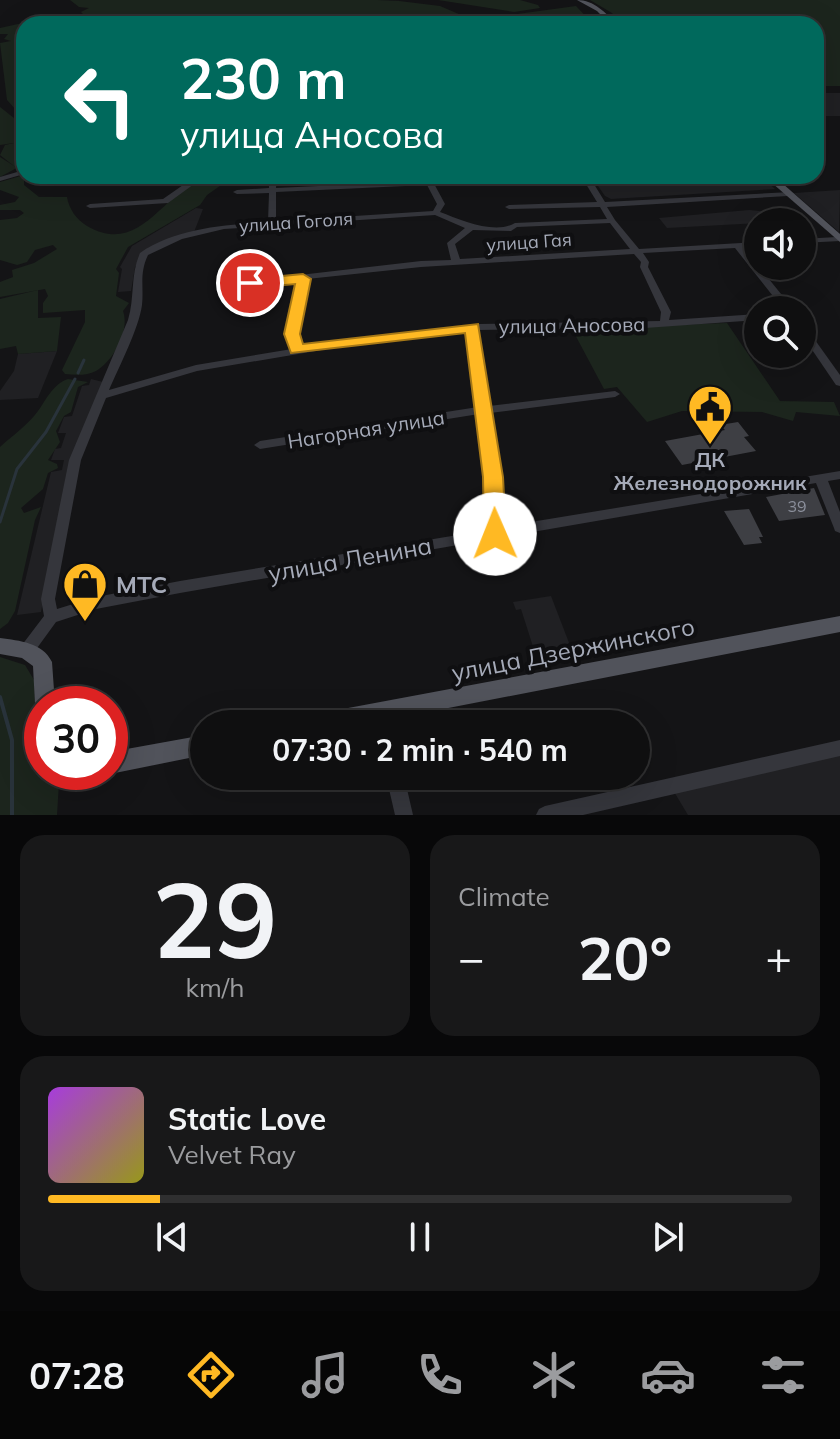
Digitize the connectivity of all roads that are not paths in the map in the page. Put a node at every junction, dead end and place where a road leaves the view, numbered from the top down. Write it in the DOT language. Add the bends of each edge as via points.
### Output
graph roads {
  1 [pos="580,0"];
  2 [pos="605,16"];
  3 [pos="189,184"];
  4 [pos="273,184"];
  5 [pos="372,184"];
  6 [pos="430,184"];
  7 [pos="590,184"];
  8 [pos="777,184"];
  9 [pos="273,191"];
  10 [pos="237,192"];
  11 [pos="788,194"];
  12 [pos="602,204"];
  13 [pos="90,206"];
  14 [pos="509,207"];
  15 [pos="436,213"];
  16 [pos="612,221"];
  17 [pos="272,224"];
  18 [pos="471,227"];
  19 [pos="839,239"];
  20 [pos="816,240"];
  21 [pos="737,245"];
  22 [pos="744,245"];
  23 [pos="639,251"];
  24 [pos="456,262"];
  25 [pos="303,279"];
  26 [pos="250,283"];
  27 [pos="778,296"];
  28 [pos="744,320"];
  29 [pos="664,323"];
  30 [pos="473,328"];
  31 [pos="816,348"];
  32 [pos="297,349"];
  33 [pos="840,383"];
  34 [pos="615,394"];
  35 [pos="104,395"];
  36 [pos="484,410"];
  37 [pos="260,445"];
  38 [pos="840,475"];
  39 [pos="820,477"];
  40 [pos="840,528"];
  41 [pos="495,534"];
  42 [pos="51,617"];
  43 [pos="840,624"];
  44 [pos="0,646"];
  45 [pos="27,650"];
  46 [pos="44,686"];
  47 [pos="422,710"];
  48 [pos="190,748"];
  49 [pos="840,748"];
  50 [pos="128,760"];
  51 [pos="398,790"];
  52 [pos="404,815"];
  53 [pos="545,815"];
  1 -- 2 [label="main road"];
  3 -- 13 [label="street" via="165,201"];
  4 -- 9 [label="street"];
  5 -- 9 [label="street"];
  6 -- 15 [label="street" via="441,204"];
  7 -- 12 [label="street"];
  8 -- 11 [label="main road"];
  9 -- 10 [label="street"];
  9 -- 17 [label="street"];
  11 -- 12 [label="street"];
  11 -- 19 [label="main road"];
  12 -- 14 [label="street"];
  12 -- 16 [label="street"];
  15 -- 17 [label="street, улица Гоголя"];
  15 -- 18 [label="street"];
  16 -- 18 [label="street"];
  16 -- 23 [label="street"];
  17 -- 35 [label="street, улица Гоголя" via="207,230 144,253 138,267 137,306"];
  18 -- 24 [label="street" via="451,243"];
  19 -- 20 [label="street"];
  21 -- 22 [label="street, улица Гая"];
  21 -- 23 [label="street, улица Гая"];
  21 -- 27 [label="street"];
  23 -- 24 [label="street, улица Гая"];
  23 -- 29 [label="street" via="666,312"];
  24 -- 25 [label="street, улица Гая"];
  25 -- 26 [label="street, улица Гая"];
  25 -- 32 [label="street" via="292,334"];
  28 -- 29 [label="street, улица Аносова"];
  29 -- 30 [label="street, улица Аносова"];
  30 -- 32 [label="street, улица Аносова"];
  30 -- 36 [label="street"];
  31 -- 33 [label="street"];
  32 -- 35 [label="street, улица Аносова" via="196,368"];
  34 -- 36 [label="street, Нагорная улица"];
  35 -- 42 [label="street" via="75,460 48,599"];
  36 -- 37 [label="street, Нагорная улица"];
  36 -- 41 [label="street"];
  38 -- 39 [label="street, улица Ленина"];
  39 -- 40 [label="street"];
  39 -- 41 [label="street, улица Ленина"];
  41 -- 42 [label="street, улица Ленина" via="180,587"];
  42 -- 45 [label="street"];
  43 -- 47 [label="main road, улица Дзержинского"];
  44 -- 45 [label="main road"];
  45 -- 46 [label="main road" via="42,662"];
  48 -- 50 [label="main road"];
  49 -- 53 [label="street"];
  51 -- 52 [label="street"];
}
